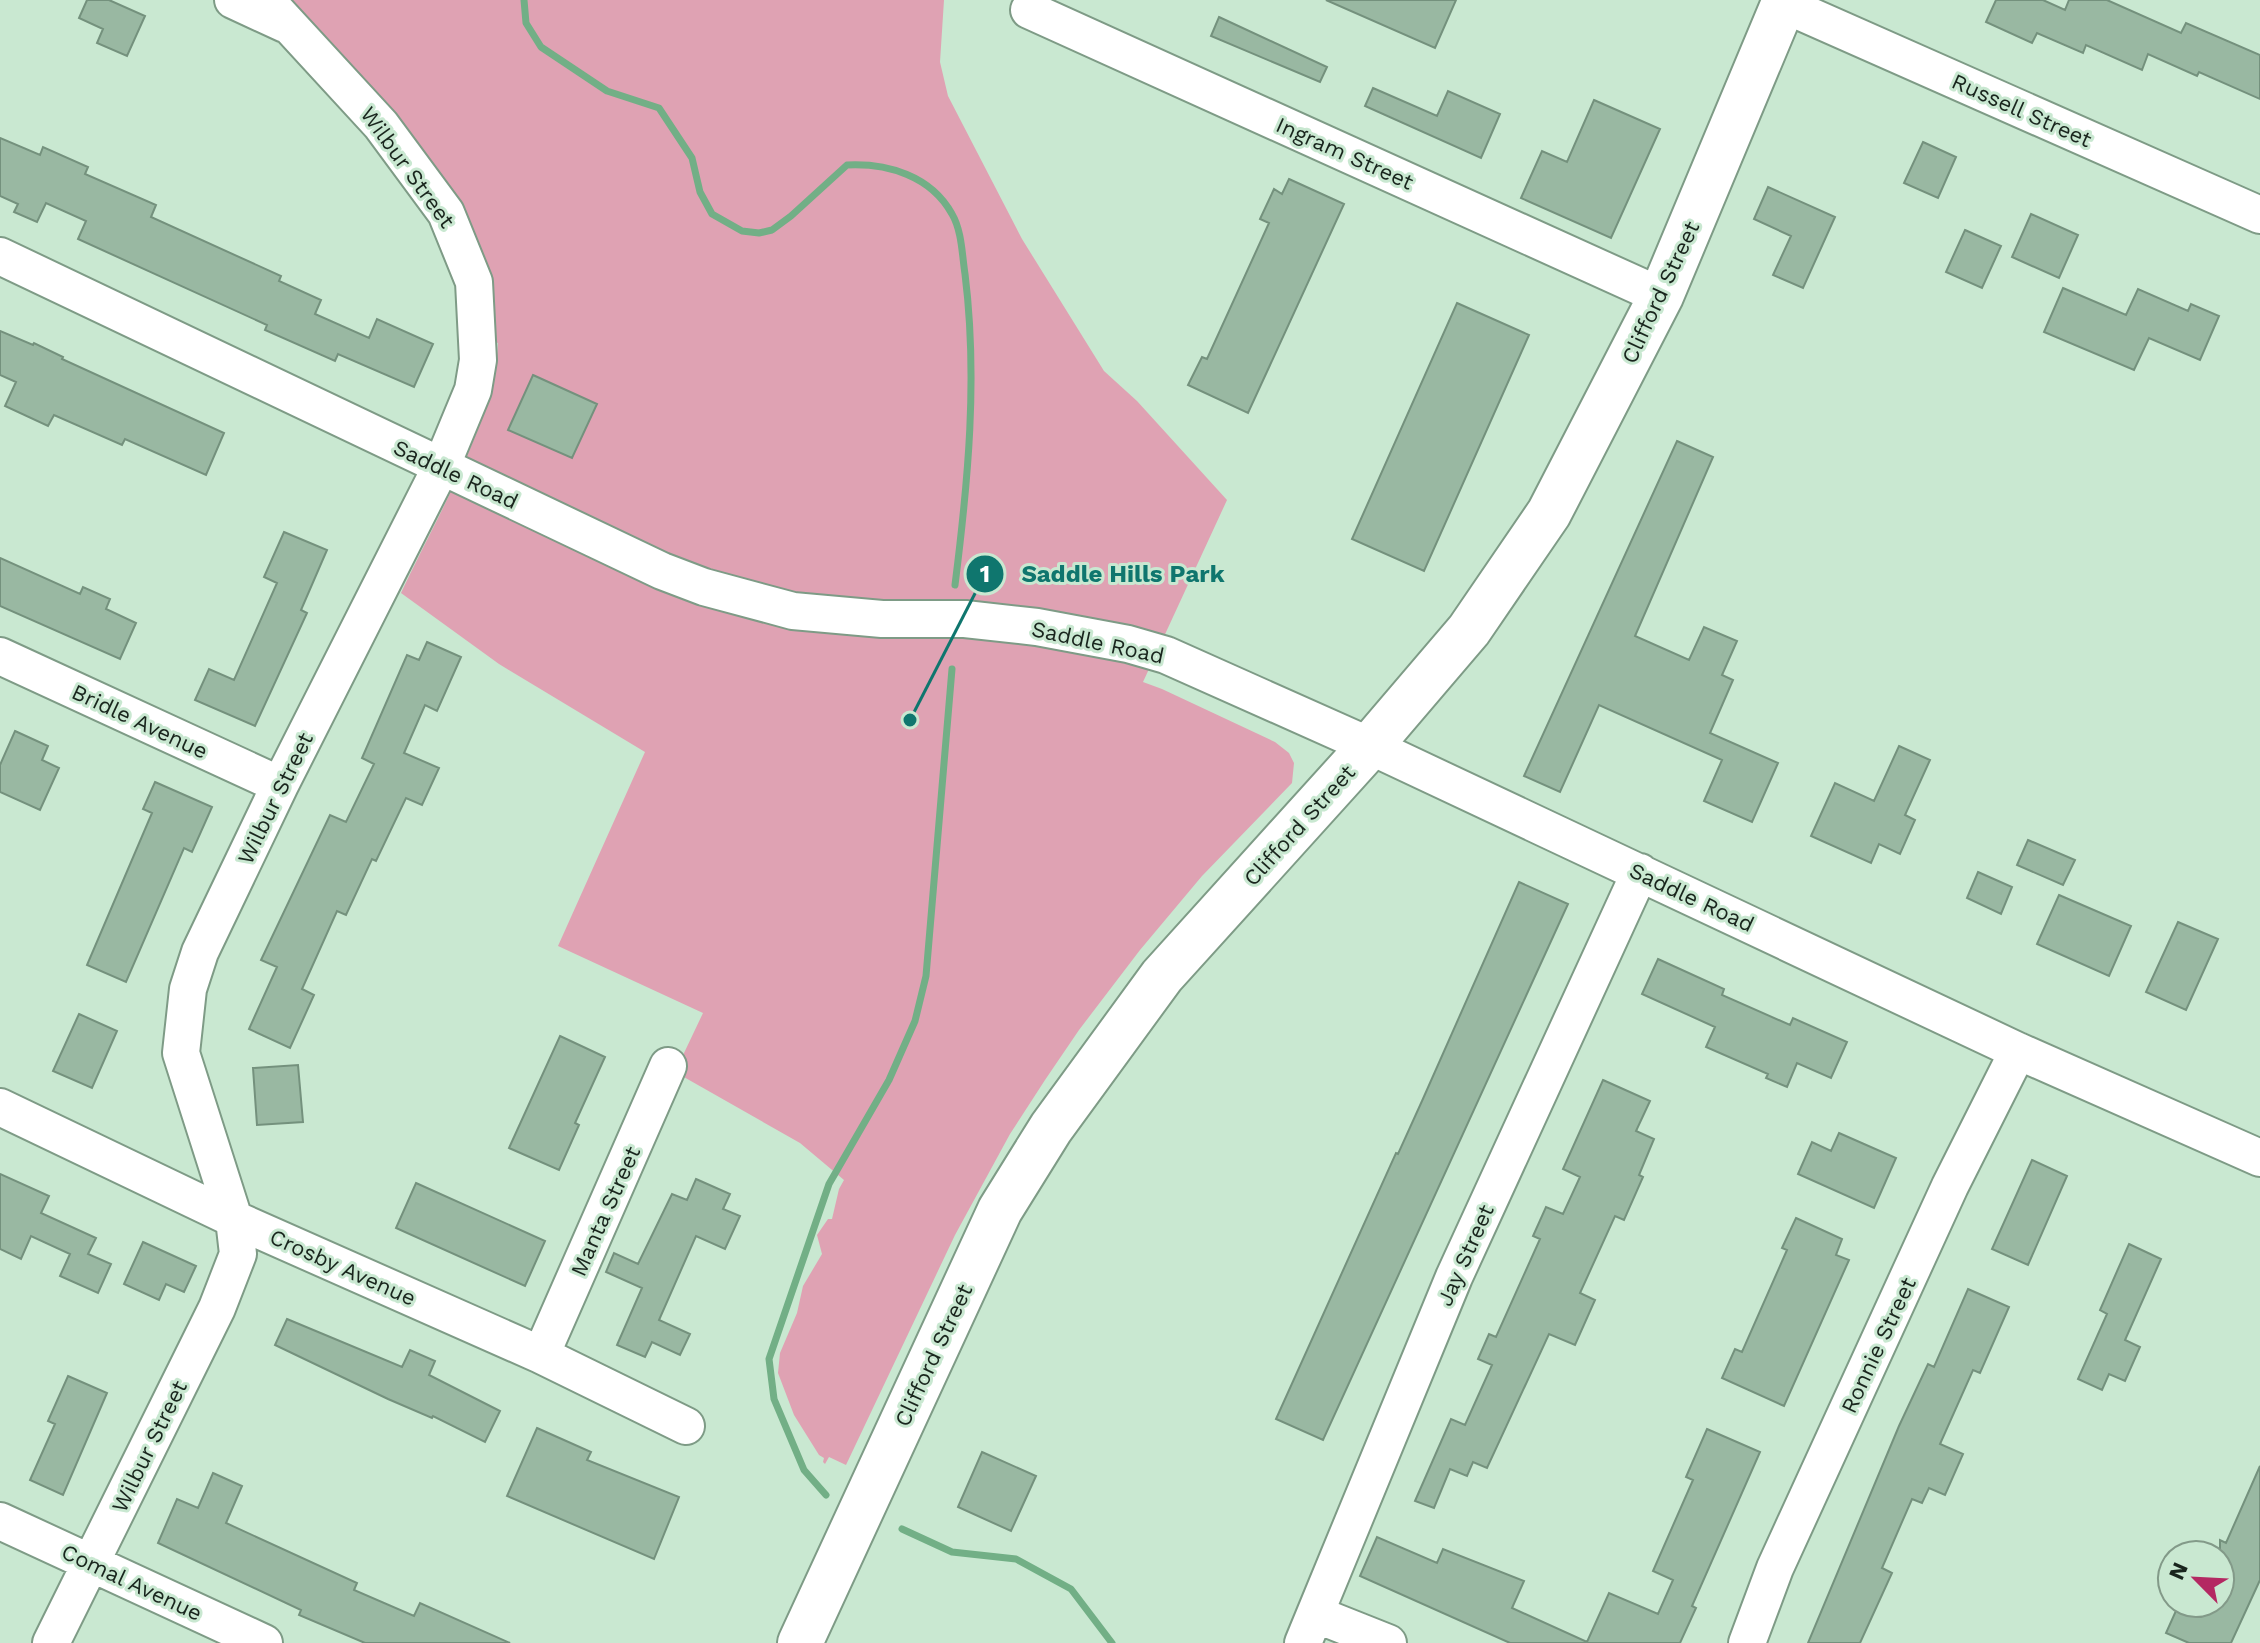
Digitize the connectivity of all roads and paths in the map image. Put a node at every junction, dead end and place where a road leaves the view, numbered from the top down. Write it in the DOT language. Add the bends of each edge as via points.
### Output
graph roads {
  1 [pos="233,0"];
  2 [pos="1784,2"];
  3 [pos="1029,10"];
  4 [pos="276,12"];
  5 [pos="2260,215"];
  6 [pos="0,256"];
  7 [pos="1661,296"];
  8 [pos="441,467"];
  9 [pos="0,656"];
  10 [pos="1370,746"];
  11 [pos="280,785"];
  12 [pos="1640,872"];
  13 [pos="2018,1051"];
  14 [pos="668,1066"];
  15 [pos="0,1107"];
  16 [pos="2260,1158"];
  17 [pos="234,1219"];
  18 [pos="541,1355"];
  19 [pos="686,1426"];
  20 [pos="0,1521"];
  21 [pos="92,1564"];
  22 [pos="1309,1628"];
  23 [pos="51,1643"];
  24 [pos="264,1643"];
  25 [pos="800,1643"];
  26 [pos="1388,1643"];
  27 [pos="1747,1643"];
  1 -- 4 [label="street"];
  2 -- 5 [label="street, Russell Street"];
  2 -- 7 [label="main road, Clifford Street"];
  3 -- 7 [label="street, Ingram Street"];
  4 -- 8 [label="street, Wilbur Street" via="381,125 446,213 466,258 474,282 478,360 473,390"];
  6 -- 8 [label="street, Saddle Road"];
  7 -- 10 [label="main road, Clifford Street" via="1549,513 1469,630"];
  8 -- 10 [label="street, Saddle Road" via="662,571 740,598 793,611 965,619 1128,644 1166,655"];
  8 -- 11 [label="street, Wilbur Street"];
  9 -- 11 [label="street, Bridle Avenue"];
  10 -- 12 [label="street, Saddle Road"];
  10 -- 25 [label="main road, Clifford Street" via="1162,976 1051,1128 1000,1210"];
  11 -- 17 [label="street, Wilbur Street" via="200,952 183,1020 181,1053"];
  12 -- 13 [label="street, Saddle Road"];
  12 -- 22 [label="street, Jay Street" via="1454,1277"];
  13 -- 16 [label="street, Saddle Road"];
  13 -- 27 [label="street, Ronnie Street" via="1950,1186 1775,1568"];
  14 -- 18 [label="street, Manta Street"];
  15 -- 17 [label="street, Crosby Avenue"];
  17 -- 18 [label="street, Crosby Avenue"];
  17 -- 21 [label="street, Wilbur Street" via="238,1254 228,1282"];
  18 -- 19 [label="street, Crosby Avenue"];
  20 -- 21 [label="street, Comal Avenue"];
  21 -- 23 [label="street, Wilbur Street"];
  21 -- 24 [label="street, Comal Avenue"];
  22 -- 26 [label="street"];
}
